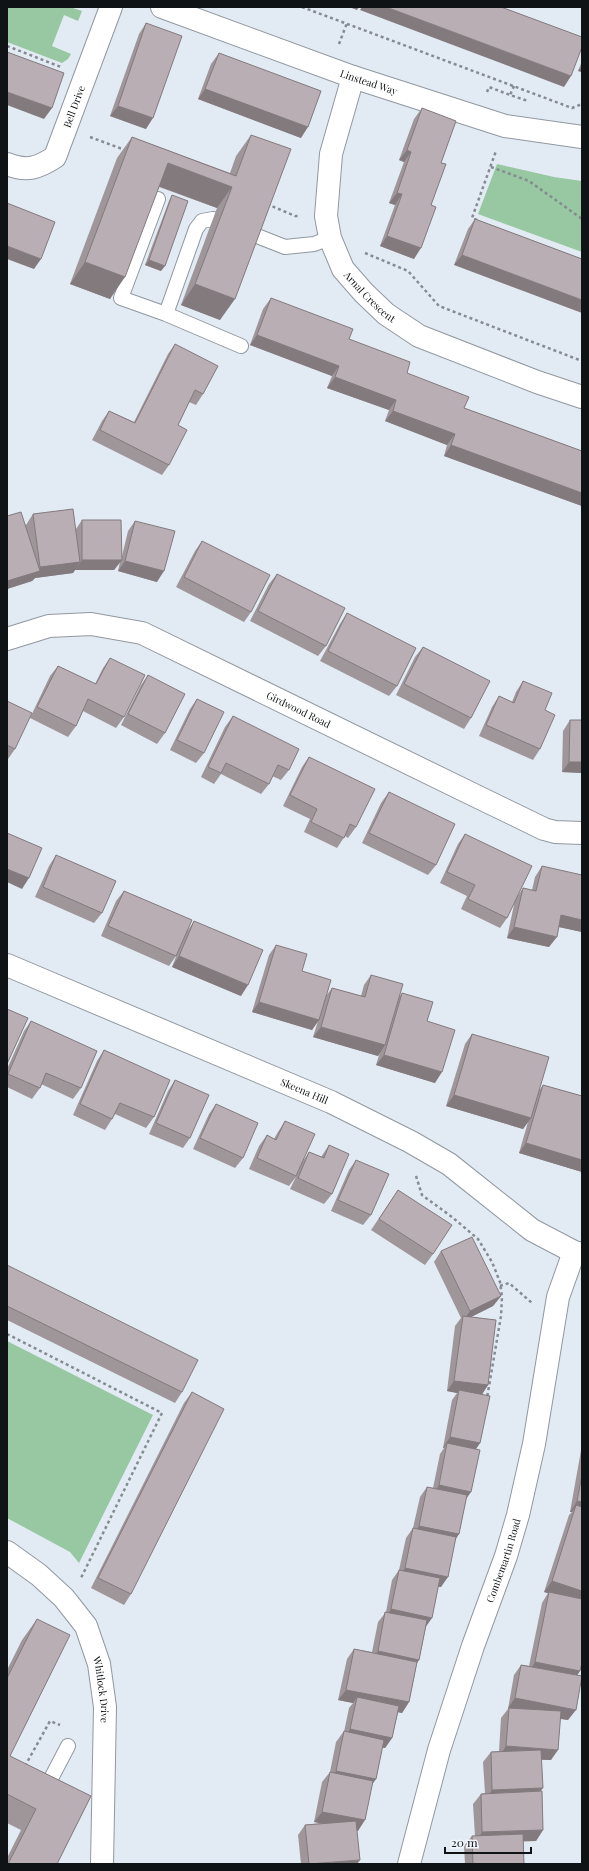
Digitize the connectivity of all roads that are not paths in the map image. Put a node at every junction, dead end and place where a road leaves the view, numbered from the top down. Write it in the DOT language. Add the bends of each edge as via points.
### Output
graph roads {
  1 [pos="112,7"];
  2 [pos="162,7"];
  3 [pos="353,77"];
  4 [pos="582,137"];
  5 [pos="7,164"];
  6 [pos="158,199"];
  7 [pos="213,219"];
  8 [pos="252,234"];
  9 [pos="330,238"];
  10 [pos="166,314"];
  11 [pos="241,346"];
  12 [pos="582,397"];
  13 [pos="7,639"];
  14 [pos="582,833"];
  15 [pos="7,965"];
  16 [pos="578,1253"];
  17 [pos="7,1552"];
  18 [pos="68,1746"];
  19 [pos="63,1796"];
  20 [pos="102,1864"];
  21 [pos="409,1864"];
  1 -- 5 [label="street, Bell Drive" via="55,157 33,168"];
  2 -- 3 [label="street, Linstead Way"];
  3 -- 4 [label="street, Linstead Way" via="504,126"];
  3 -- 9 [label="street, Arnal Crescent" via="331,154 326,216"];
  6 -- 10 [label="lane" via="121,298"];
  7 -- 10 [label="lane" via="202,221 196,229"];
  8 -- 9 [label="lane" via="285,247 314,244"];
  9 -- 12 [label="street, Arnal Crescent" via="343,269 364,293 386,314 419,336"];
  10 -- 11 [label="lane"];
  13 -- 14 [label="street, Girdwood Road" via="48,626 84,624 142,633 528,822 556,832"];
  15 -- 16 [label="street, Skeena Hill" via="331,1102 449,1164 532,1230"];
  16 -- 21 [label="street, Combemartin Road" via="558,1297 534,1444 518,1515 439,1750"];
  17 -- 20 [label="street, Whitlock Drive" via="39,1575 64,1598 86,1626 100,1664 105,1707 96,1800"];
  18 -- 19 [label="lane" via="46,1788"];
}
